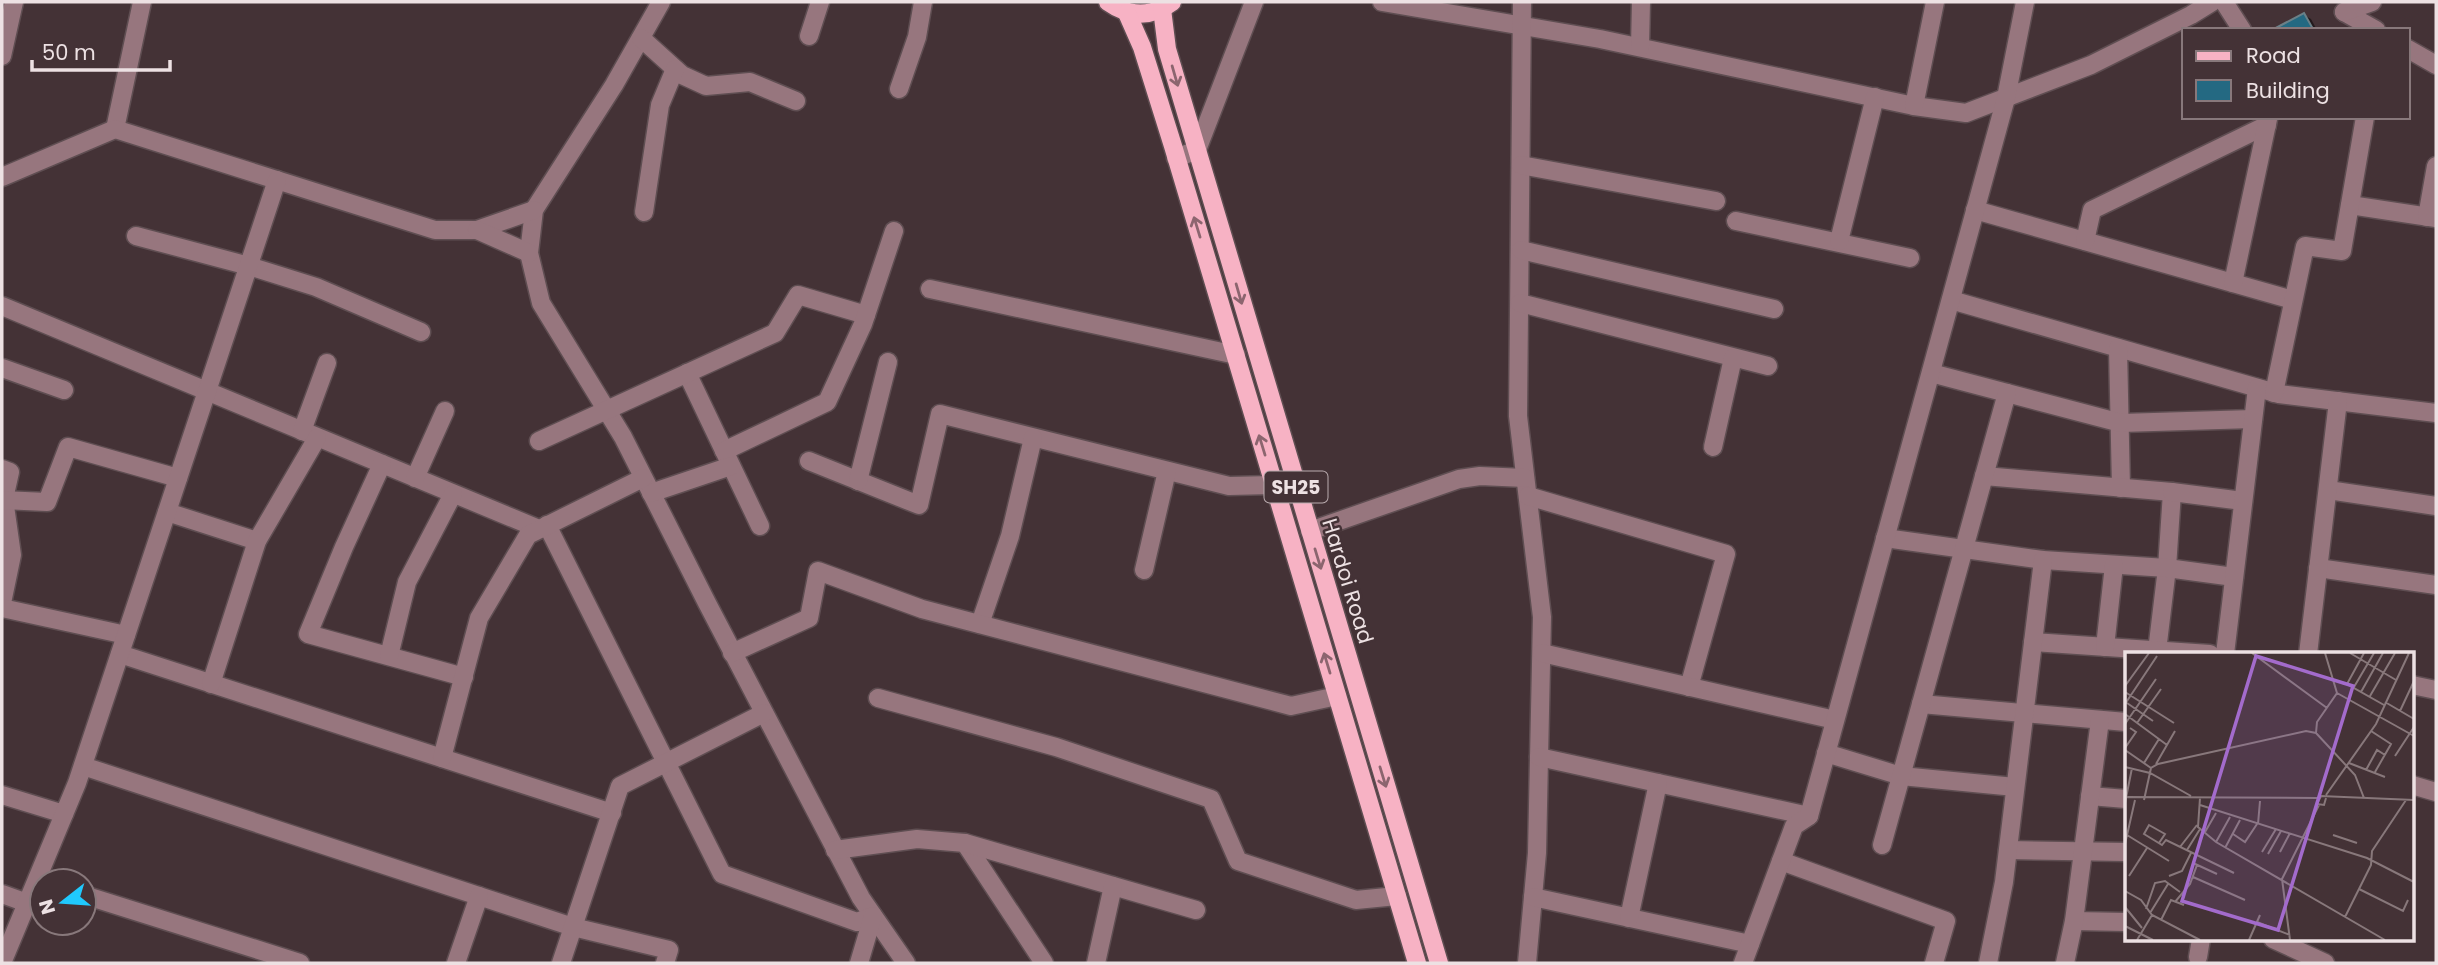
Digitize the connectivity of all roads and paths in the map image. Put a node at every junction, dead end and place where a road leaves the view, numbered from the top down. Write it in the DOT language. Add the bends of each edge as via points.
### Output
graph roads {
  1 [pos="14,2"];
  2 [pos="142,2"];
  3 [pos="661,2"];
  4 [pos="820,2"];
  5 [pos="923,2"];
  6 [pos="1108,2"];
  7 [pos="1254,2"];
  8 [pos="1382,2"];
  9 [pos="1522,2"];
  10 [pos="1641,2"];
  11 [pos="1935,2"];
  12 [pos="2025,2"];
  13 [pos="2212,2"];
  14 [pos="2224,2"];
  15 [pos="2372,2"];
  16 [pos="1167,5"];
  17 [pos="1127,13"];
  18 [pos="1522,25"];
  19 [pos="2241,28"];
  20 [pos="2372,28"];
  21 [pos="809,36"];
  22 [pos="641,38"];
  23 [pos="1640,47"];
  24 [pos="2410,50"];
  25 [pos="2,56"];
  26 [pos="2436,65"];
  27 [pos="675,69"];
  28 [pos="899,89"];
  29 [pos="1875,97"];
  30 [pos="2006,98"];
  31 [pos="796,100"];
  32 [pos="1914,106"];
  33 [pos="2365,119"];
  34 [pos="2268,121"];
  35 [pos="115,129"];
  36 [pos="1197,150"];
  37 [pos="1176,158"];
  38 [pos="1521,165"];
  39 [pos="2436,166"];
  40 [pos="2,177"];
  41 [pos="277,180"];
  42 [pos="1716,201"];
  43 [pos="2350,205"];
  44 [pos="534,210"];
  45 [pos="1975,210"];
  46 [pos="644,212"];
  47 [pos="2432,217"];
  48 [pos="1736,221"];
  49 [pos="477,230"];
  50 [pos="894,231"];
  51 [pos="136,236"];
  52 [pos="1839,241"];
  53 [pos="2085,241"];
  54 [pos="1521,250"];
  55 [pos="529,253"];
  56 [pos="1910,258"];
  57 [pos="249,265"];
  58 [pos="2233,283"];
  59 [pos="930,289"];
  60 [pos="1951,300"];
  61 [pos="2293,300"];
  62 [pos="1520,303"];
  63 [pos="2,306"];
  64 [pos="1774,309"];
  65 [pos="866,316"];
  66 [pos="421,332"];
  67 [pos="2118,348"];
  68 [pos="1236,355"];
  69 [pos="1733,358"];
  70 [pos="888,362"];
  71 [pos="327,363"];
  72 [pos="1768,366"];
  73 [pos="2,368"];
  74 [pos="687,373"];
  75 [pos="1931,373"];
  76 [pos="64,390"];
  77 [pos="2265,390"];
  78 [pos="206,392"];
  79 [pos="2007,393"];
  80 [pos="2338,401"];
  81 [pos="606,410"];
  82 [pos="445,411"];
  83 [pos="2436,413"];
  84 [pos="2253,419"];
  85 [pos="2121,423"];
  86 [pos="310,435"];
  87 [pos="1033,438"];
  88 [pos="539,441"];
  89 [pos="1713,447"];
  90 [pos="728,459"];
  91 [pos="809,461"];
  92 [pos="382,464"];
  93 [pos="2,469"];
  94 [pos="1167,471"];
  95 [pos="1984,476"];
  96 [pos="178,478"];
  97 [pos="415,478"];
  98 [pos="1525,478"];
  99 [pos="1294,480"];
  100 [pos="858,481"];
  101 [pos="647,485"];
  102 [pos="1275,485"];
  103 [pos="2121,488"];
  104 [pos="2328,490"];
  105 [pos="2172,492"];
  106 [pos="453,494"];
  107 [pos="1528,496"];
  108 [pos="3,499"];
  109 [pos="2243,501"];
  110 [pos="2436,506"];
  111 [pos="167,512"];
  112 [pos="760,526"];
  113 [pos="543,527"];
  114 [pos="1310,531"];
  115 [pos="1885,538"];
  116 [pos="257,541"];
  117 [pos="1964,549"];
  118 [pos="2043,561"];
  119 [pos="2114,565"];
  120 [pos="2167,568"];
  121 [pos="2318,568"];
  122 [pos="1144,570"];
  123 [pos="2234,577"];
  124 [pos="2436,585"];
  125 [pos="2,605"];
  126 [pos="980,624"];
  127 [pos="126,635"];
  128 [pos="2034,642"];
  129 [pos="2105,647"];
  130 [pos="2157,651"];
  131 [pos="2184,652"];
  132 [pos="2225,652"];
  133 [pos="2308,652"];
  134 [pos="732,653"];
  135 [pos="1542,653"];
  136 [pos="120,654"];
  137 [pos="389,656"];
  138 [pos="464,677"];
  139 [pos="211,684"];
  140 [pos="2414,685"];
  141 [pos="1689,687"];
  142 [pos="2436,690"];
  143 [pos="1337,696"];
  144 [pos="878,698"];
  145 [pos="1921,704"];
  146 [pos="764,713"];
  147 [pos="2025,714"];
  148 [pos="1835,720"];
  149 [pos="2100,720"];
  150 [pos="2125,722"];
  151 [pos="1826,753"];
  152 [pos="1539,757"];
  153 [pos="442,758"];
  154 [pos="666,763"];
  155 [pos="83,766"];
  156 [pos="1901,776"];
  157 [pos="1658,783"];
  158 [pos="2414,786"];
  159 [pos="2015,787"];
  160 [pos="2436,792"];
  161 [pos="2,794"];
  162 [pos="2090,796"];
  163 [pos="2125,799"];
  164 [pos="611,813"];
  165 [pos="64,814"];
  166 [pos="1809,816"];
  167 [pos="965,843"];
  168 [pos="1882,845"];
  169 [pos="835,849"];
  170 [pos="2008,850"];
  171 [pos="2083,851"];
  172 [pos="2125,852"];
  173 [pos="1781,861"];
  174 [pos="44,867"];
  175 [pos="1113,886"];
  176 [pos="2,894"];
  177 [pos="1397,896"];
  178 [pos="479,897"];
  179 [pos="1533,897"];
  180 [pos="98,899"];
  181 [pos="27,903"];
  182 [pos="1196,910"];
  183 [pos="873,916"];
  184 [pos="1629,918"];
  185 [pos="2074,920"];
  186 [pos="2125,922"];
  187 [pos="573,927"];
  188 [pos="2275,940"];
  189 [pos="1750,944"];
  190 [pos="2,963"];
  191 [pos="300,963"];
  192 [pos="456,963"];
  193 [pos="561,963"];
  194 [pos="665,963"];
  195 [pos="859,963"];
  196 [pos="906,963"];
  197 [pos="1044,963"];
  198 [pos="1096,963"];
  199 [pos="1417,963"];
  200 [pos="1439,963"];
  201 [pos="1527,963"];
  202 [pos="1743,963"];
  203 [pos="1934,963"];
  204 [pos="1988,963"];
  205 [pos="2065,963"];
  206 [pos="2325,963"];
  1 -- 25 [label="street"];
  2 -- 35 [label="street"];
  3 -- 22 [label="street"];
  4 -- 21 [label="street"];
  5 -- 28 [label="street" via="917,37"];
  6 -- 17 [label="main road"];
  7 -- 36 [label="street"];
  8 -- 18 [label="street"];
  9 -- 18 [label="street"];
  10 -- 23 [label="street"];
  11 -- 32 [label="street"];
  12 -- 30 [label="street"];
  13 -- 30 [label="street" via="2091,65"];
  14 -- 19 [label="street"];
  15 -- 20 [label="street" via="2344,12"];
  16 -- 17 [label="main road, SH25" via="1144,15"];
  16 -- 36 [label="main road, Hardoi Road / SH25, one-way" via="1167,49"];
  17 -- 37 [label="main road, Hardoi Road / SH25"];
  18 -- 23 [label="street"];
  18 -- 38 [label="street"];
  22 -- 27 [label="street"];
  22 -- 44 [label="street"];
  23 -- 29 [label="street"];
  24 -- 26 [label="street"];
  27 -- 31 [label="street" via="706,86 750,82"];
  27 -- 46 [label="street" via="660,105"];
  29 -- 32 [label="street"];
  29 -- 52 [label="street"];
  30 -- 32 [label="street" via="1966,113"];
  30 -- 45 [label="street"];
  33 -- 43 [label="street"];
  34 -- 53 [label="street" via="2092,210"];
  34 -- 58 [label="street"];
  35 -- 40 [label="street"];
  35 -- 41 [label="street"];
  36 -- 37 [label="street"];
  36 -- 99 [label="main road, Hardoi Road / SH25, one-way"];
  68 -- 37 [label="main road, Hardoi Road / SH25, one-way"];
  38 -- 42 [label="street"];
  38 -- 54 [label="street"];
  39 -- 47 [label="street"];
  41 -- 49 [label="street" via="435,230"];
  41 -- 57 [label="street"];
  43 -- 47 [label="street"];
  43 -- 61 [label="street" via="2342,251 2305,246"];
  44 -- 49 [label="street"];
  44 -- 55 [label="street"];
  45 -- 53 [label="street"];
  45 -- 60 [label="street"];
  48 -- 52 [label="street"];
  49 -- 55 [label="street"];
  50 -- 65 [label="street"];
  51 -- 57 [label="street"];
  52 -- 56 [label="street"];
  53 -- 58 [label="street"];
  54 -- 62 [label="street"];
  54 -- 64 [label="street"];
  55 -- 81 [label="street" via="541,303"];
  57 -- 66 [label="street" via="316,287"];
  57 -- 78 [label="street"];
  58 -- 61 [label="street"];
  59 -- 68 [label="street"];
  60 -- 67 [label="street"];
  60 -- 75 [label="street"];
  61 -- 77 [label="street"];
  62 -- 69 [label="street"];
  62 -- 98 [label="street" via="1518,416"];
  63 -- 78 [label="street"];
  65 -- 74 [label="street" via="798,295 775,333"];
  65 -- 90 [label="street" via="827,402"];
  67 -- 77 [label="street"];
  67 -- 85 [label="street"];
  102 -- 68 [label="main road, Hardoi Road / SH25, one-way"];
  69 -- 72 [label="street"];
  69 -- 89 [label="street"];
  70 -- 100 [label="street"];
  71 -- 86 [label="street"];
  73 -- 76 [label="street"];
  74 -- 81 [label="street"];
  74 -- 90 [label="street"];
  75 -- 79 [label="street"];
  75 -- 115 [label="street"];
  77 -- 80 [label="street"];
  77 -- 84 [label="street"];
  78 -- 86 [label="street"];
  78 -- 96 [label="street"];
  79 -- 85 [label="street"];
  79 -- 95 [label="street"];
  80 -- 83 [label="street"];
  80 -- 104 [label="street"];
  81 -- 88 [label="street"];
  81 -- 101 [label="street"];
  82 -- 97 [label="street"];
  84 -- 85 [label="street"];
  84 -- 109 [label="street"];
  85 -- 103 [label="street"];
  86 -- 92 [label="street"];
  86 -- 116 [label="street"];
  87 -- 94 [label="street"];
  87 -- 100 [label="street" via="940,414 919,505"];
  87 -- 126 [label="street" via="1010,536"];
  90 -- 101 [label="street"];
  90 -- 112 [label="street"];
  91 -- 100 [label="street"];
  92 -- 97 [label="street"];
  92 -- 137 [label="street" via="308,634"];
  93 -- 108 [label="street" via="10,472"];
  94 -- 102 [label="street" via="1229,486"];
  94 -- 122 [label="street"];
  95 -- 103 [label="street"];
  95 -- 117 [label="street"];
  96 -- 108 [label="street" via="68,447 47,502"];
  96 -- 111 [label="street"];
  97 -- 106 [label="street"];
  98 -- 107 [label="street"];
  98 -- 114 [label="street" via="1459,479"];
  99 -- 102 [label="street"];
  99 -- 114 [label="main road, Hardoi Road / SH25"];
  101 -- 113 [label="street"];
  101 -- 134 [label="street"];
  143 -- 102 [label="main road, Hardoi Road / SH25, one-way"];
  103 -- 105 [label="street"];
  104 -- 110 [label="street"];
  104 -- 121 [label="street"];
  105 -- 109 [label="street"];
  105 -- 120 [label="street"];
  106 -- 113 [label="street"];
  106 -- 137 [label="street" via="407,582"];
  107 -- 135 [label="street"];
  107 -- 141 [label="street" via="1726,554"];
  108 -- 125 [label="street" via="12,555"];
  109 -- 123 [label="street"];
  111 -- 116 [label="street"];
  111 -- 127 [label="street"];
  113 -- 138 [label="street" via="528,535 480,618"];
  113 -- 154 [label="street"];
  114 -- 200 [label="main road, Hardoi Road / SH25, one-way"];
  115 -- 117 [label="street"];
  115 -- 148 [label="street"];
  116 -- 139 [label="street"];
  117 -- 118 [label="street"];
  117 -- 145 [label="street"];
  118 -- 119 [label="street"];
  118 -- 128 [label="street"];
  119 -- 120 [label="street"];
  119 -- 129 [label="street"];
  120 -- 123 [label="street"];
  120 -- 130 [label="street"];
  121 -- 124 [label="street"];
  121 -- 133 [label="street"];
  123 -- 132 [label="street"];
  125 -- 127 [label="street"];
  126 -- 134 [label="street" via="922,609 818,571 809,618"];
  126 -- 143 [label="street" via="1290,706"];
  127 -- 136 [label="street"];
  128 -- 129 [label="street"];
  128 -- 147 [label="street"];
  129 -- 130 [label="street"];
  130 -- 131 [label="street"];
  134 -- 146 [label="street"];
  135 -- 141 [label="street"];
  135 -- 152 [label="street"];
  136 -- 139 [label="street"];
  136 -- 155 [label="street"];
  137 -- 138 [label="street"];
  138 -- 153 [label="street"];
  139 -- 153 [label="street"];
  140 -- 142 [label="street"];
  141 -- 148 [label="street"];
  143 -- 177 [label="main road, Hardoi Road / SH25"];
  144 -- 177 [label="street" via="1056,747 1211,799 1238,861 1356,900"];
  145 -- 147 [label="street"];
  145 -- 156 [label="street"];
  146 -- 154 [label="street"];
  146 -- 169 [label="street"];
  147 -- 149 [label="street"];
  147 -- 159 [label="street"];
  148 -- 151 [label="street"];
  149 -- 150 [label="street"];
  149 -- 162 [label="street"];
  151 -- 156 [label="street"];
  151 -- 166 [label="street"];
  152 -- 157 [label="street"];
  152 -- 179 [label="street"];
  153 -- 164 [label="street"];
  154 -- 164 [label="street" via="620,786"];
  154 -- 183 [label="street" via="722,873 857,922"];
  155 -- 165 [label="street"];
  155 -- 178 [label="street"];
  156 -- 159 [label="street"];
  156 -- 168 [label="street"];
  157 -- 166 [label="street"];
  157 -- 184 [label="street"];
  158 -- 160 [label="street"];
  159 -- 170 [label="street"];
  161 -- 165 [label="street"];
  162 -- 163 [label="street"];
  162 -- 171 [label="street"];
  164 -- 187 [label="street"];
  165 -- 174 [label="street"];
  166 -- 173 [label="street" via="1794,826"];
  167 -- 169 [label="street" via="917,839"];
  167 -- 175 [label="street"];
  167 -- 197 [label="street"];
  169 -- 183 [label="street"];
  170 -- 171 [label="street"];
  170 -- 204 [label="street"];
  171 -- 172 [label="street"];
  171 -- 185 [label="street"];
  173 -- 189 [label="street"];
  173 -- 203 [label="street" via="1946,921"];
  175 -- 182 [label="street"];
  175 -- 198 [label="street"];
  176 -- 181 [label="street"];
  177 -- 199 [label="main road, Hardoi Road / SH25"];
  178 -- 187 [label="street"];
  178 -- 192 [label="street"];
  179 -- 184 [label="street"];
  179 -- 201 [label="street"];
  180 -- 191 [label="street"];
  181 -- 190 [label="street"];
  183 -- 195 [label="street"];
  183 -- 196 [label="street"];
  184 -- 189 [label="street"];
  185 -- 186 [label="street"];
  185 -- 205 [label="street"];
  187 -- 193 [label="street"];
  187 -- 194 [label="street" via="669,950"];
  188 -- 206 [label="street"];
  189 -- 202 [label="street"];
}
